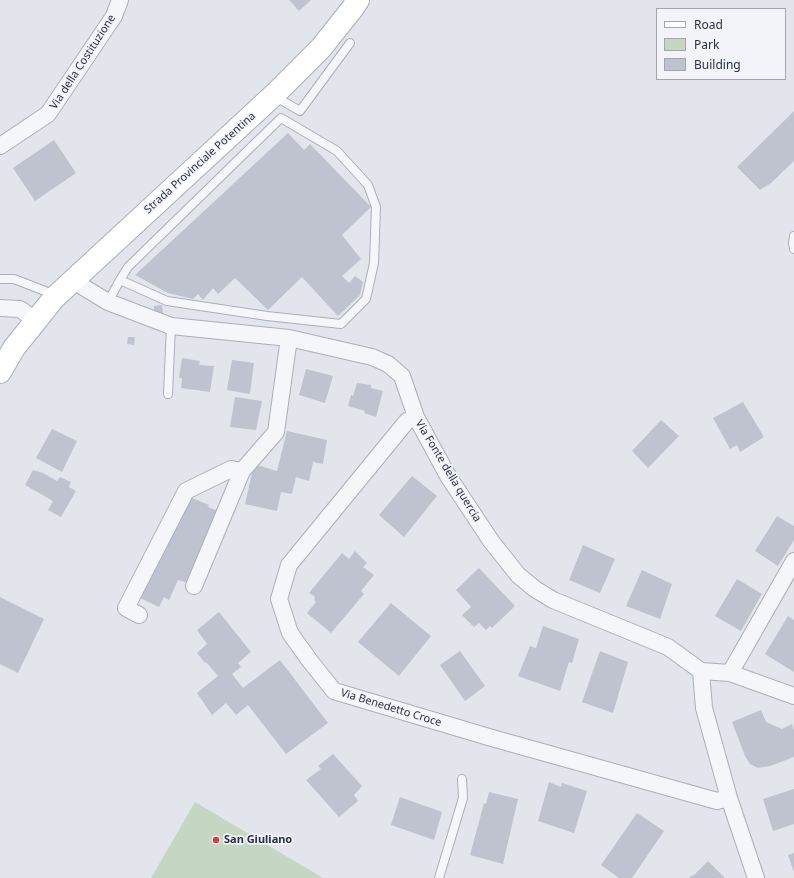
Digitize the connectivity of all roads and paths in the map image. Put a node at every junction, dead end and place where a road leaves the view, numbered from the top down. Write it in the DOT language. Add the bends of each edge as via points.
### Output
graph roads {
  1 [pos="120,0"];
  2 [pos="358,0"];
  3 [pos="350,43"];
  4 [pos="276,93"];
  5 [pos="0,146"];
  6 [pos="794,236"];
  7 [pos="794,249"];
  8 [pos="0,279"];
  9 [pos="74,279"];
  10 [pos="120,280"];
  11 [pos="54,298"];
  12 [pos="108,302"];
  13 [pos="0,308"];
  14 [pos="36,320"];
  15 [pos="171,326"];
  16 [pos="289,338"];
  17 [pos="0,372"];
  18 [pos="168,394"];
  19 [pos="416,417"];
  20 [pos="242,471"];
  21 [pos="794,561"];
  22 [pos="194,586"];
  23 [pos="139,615"];
  24 [pos="701,671"];
  25 [pos="730,673"];
  26 [pos="794,696"];
  27 [pos="462,779"];
  28 [pos="729,798"];
  29 [pos="439,878"];
  30 [pos="756,878"];
  1 -- 5 [label="street, Via della Costituzione" via="114,16 48,114"];
  2 -- 4 [label="main road, Strada Provinciale Potentina" via="321,48"];
  3 -- 4 [label="lane" via="300,111 281,100"];
  4 -- 9 [label="main road, Strada Provinciale Potentina"];
  6 -- 7 [label="lane"];
  8 -- 11 [label="lane" via="14,279 45,291"];
  9 -- 11 [label="main road, Strada Provinciale Potentina"];
  9 -- 12 [label="street, Via Fonte della quercia"];
  10 -- 10 [label="lane" via="167,300 267,316 341,324 366,299 374,263 376,207 368,185 337,151 281,118 128,267"];
  10 -- 12 [label="lane"];
  11 -- 14 [label="main road, Strada Provinciale Potentina"];
  12 -- 15 [label="street, Via Fonte della quercia"];
  13 -- 14 [label="street" via="20,309"];
  14 -- 17 [label="main road, Strada Provinciale Potentina" via="14,348"];
  15 -- 16 [label="street, Via Fonte della quercia"];
  15 -- 18 [label="lane"];
  16 -- 19 [label="street, Via Fonte della quercia" via="372,357 388,364 402,376"];
  16 -- 20 [label="street" via="276,432"];
  19 -- 24 [label="street, Via Fonte della quercia" via="452,482 491,541 518,575 534,589 553,600 668,647"];
  19 -- 28 [label="street, Via Benedetto Croce" via="407,421 289,565 279,599 290,633 334,691 717,801"];
  20 -- 22 [label="street"];
  20 -- 23 [label="street" via="231,469 186,491 126,608"];
  21 -- 25 [label="street"];
  24 -- 25 [label="street"];
  24 -- 28 [label="street" via="704,708"];
  25 -- 26 [label="street"];
  27 -- 29 [label="lane" via="462,798"];
  28 -- 30 [label="street"];
}
